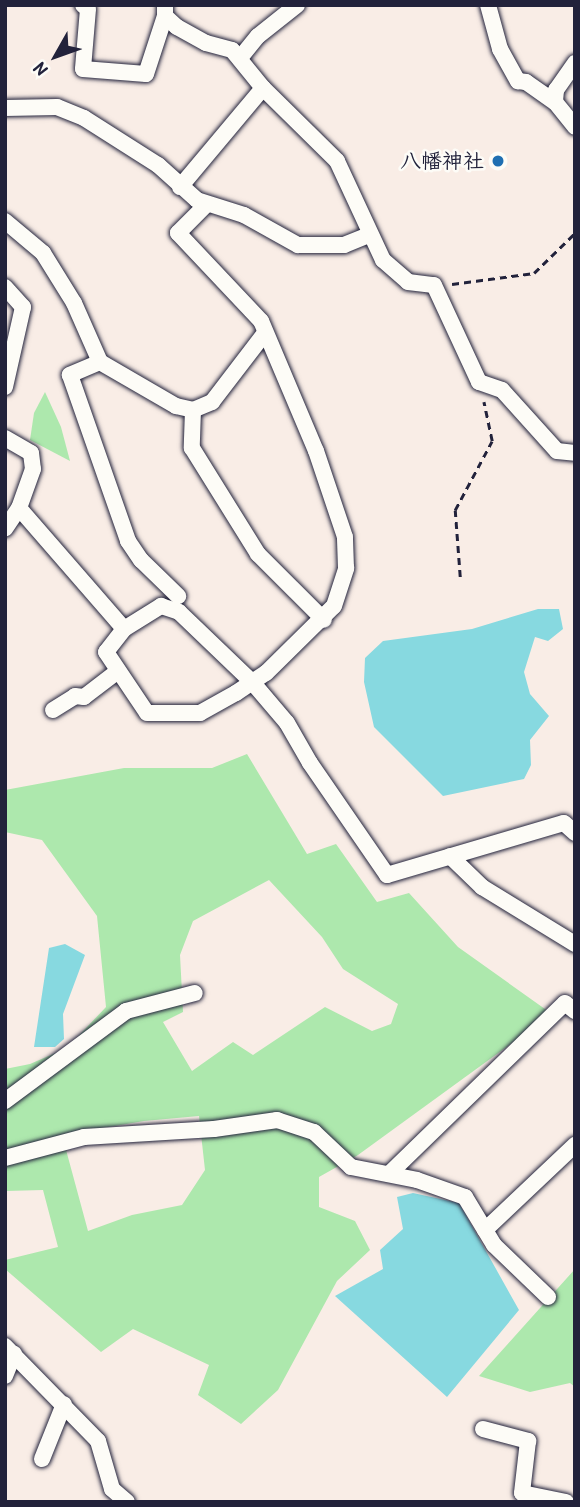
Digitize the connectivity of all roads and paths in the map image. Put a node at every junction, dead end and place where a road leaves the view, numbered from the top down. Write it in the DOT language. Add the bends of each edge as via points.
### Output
graph roads {
  1 [pos="83,5"];
  2 [pos="488,5"];
  3 [pos="288,7"];
  4 [pos="165,10"];
  5 [pos="240,58"];
  6 [pos="575,63"];
  7 [pos="263,88"];
  8 [pos="555,102"];
  9 [pos="5,108"];
  10 [pos="575,127"];
  11 [pos="180,187"];
  12 [pos="206,205"];
  13 [pos="5,221"];
  14 [pos="575,233"];
  15 [pos="369,235"];
  16 [pos="434,285"];
  17 [pos="5,287"];
  18 [pos="265,333"];
  19 [pos="100,362"];
  20 [pos="480,382"];
  21 [pos="5,387"];
  22 [pos="192,410"];
  23 [pos="5,438"];
  24 [pos="575,453"];
  25 [pos="19,508"];
  26 [pos="5,529"];
  27 [pos="460,577"];
  28 [pos="178,596"];
  29 [pos="324,620"];
  30 [pos="124,629"];
  31 [pos="118,671"];
  32 [pos="253,683"];
  33 [pos="53,710"];
  34 [pos="575,833"];
  35 [pos="450,856"];
  36 [pos="575,944"];
  37 [pos="195,993"];
  38 [pos="575,1011"];
  39 [pos="5,1101"];
  40 [pos="575,1145"];
  41 [pos="5,1158"];
  42 [pos="389,1174"];
  43 [pos="485,1230"];
  44 [pos="548,1297"];
  45 [pos="10,1350"];
  46 [pos="5,1376"];
  47 [pos="64,1404"];
  48 [pos="483,1429"];
  49 [pos="42,1459"];
  50 [pos="127,1502"];
  51 [pos="566,1502"];
  1 -- 4 [label="street" via="88,9 83,69 146,74"];
  2 -- 8 [label="street" via="500,49 519,81"];
  3 -- 5 [label="street"];
  4 -- 5 [label="street" via="192,36 225,47"];
  5 -- 7 [label="street"];
  6 -- 8 [label="street" via="556,90"];
  7 -- 11 [label="street"];
  7 -- 15 [label="street" via="337,161"];
  8 -- 10 [label="street"];
  9 -- 11 [label="street" via="57,107 83,118 158,165"];
  11 -- 12 [label="street"];
  12 -- 15 [label="street" via="244,215 298,246 344,246"];
  12 -- 18 [label="street" via="178,233 261,321"];
  13 -- 19 [label="street" via="43,253 74,303"];
  14 -- 16 [label="path" via="534,273"];
  15 -- 16 [label="street" via="383,260 408,282"];
  16 -- 20 [label="street"];
  17 -- 21 [label="street" via="23,307"];
  18 -- 22 [label="street" via="212,402"];
  18 -- 29 [label="street" via="316,451 345,537 342,590"];
  19 -- 22 [label="street" via="176,406"];
  19 -- 28 [label="street" via="69,375 128,541"];
  20 -- 24 [label="street" via="502,390 557,451"];
  20 -- 27 [label="path" via="492,441 455,510"];
  22 -- 29 [label="street" via="192,448 258,554"];
  23 -- 25 [label="street" via="31,453 33,469"];
  25 -- 26 [label="street"];
  25 -- 30 [label="street"];
  29 -- 32 [label="street"];
  30 -- 31 [label="street" via="106,652"];
  30 -- 32 [label="street" via="161,606 180,612"];
  31 -- 32 [label="street" via="147,713 200,713"];
  31 -- 33 [label="street" via="84,697 75,696"];
  32 -- 35 [label="street" via="287,723 387,875"];
  34 -- 35 [label="street" via="564,823"];
  35 -- 36 [label="street" via="482,887"];
  37 -- 39 [label="street" via="127,1011"];
  38 -- 42 [label="street" via="565,1003"];
  40 -- 43 [label="street"];
  41 -- 42 [label="street" via="84,1137 277,1120 314,1132 351,1167"];
  42 -- 43 [label="street" via="465,1197"];
  43 -- 44 [label="street" via="494,1245"];
  45 -- 46 [label="street"];
  45 -- 47 [label="street"];
  47 -- 49 [label="street"];
  47 -- 50 [label="street" via="98,1441 112,1489"];
  48 -- 51 [label="street" via="528,1441 522,1493"];
}
